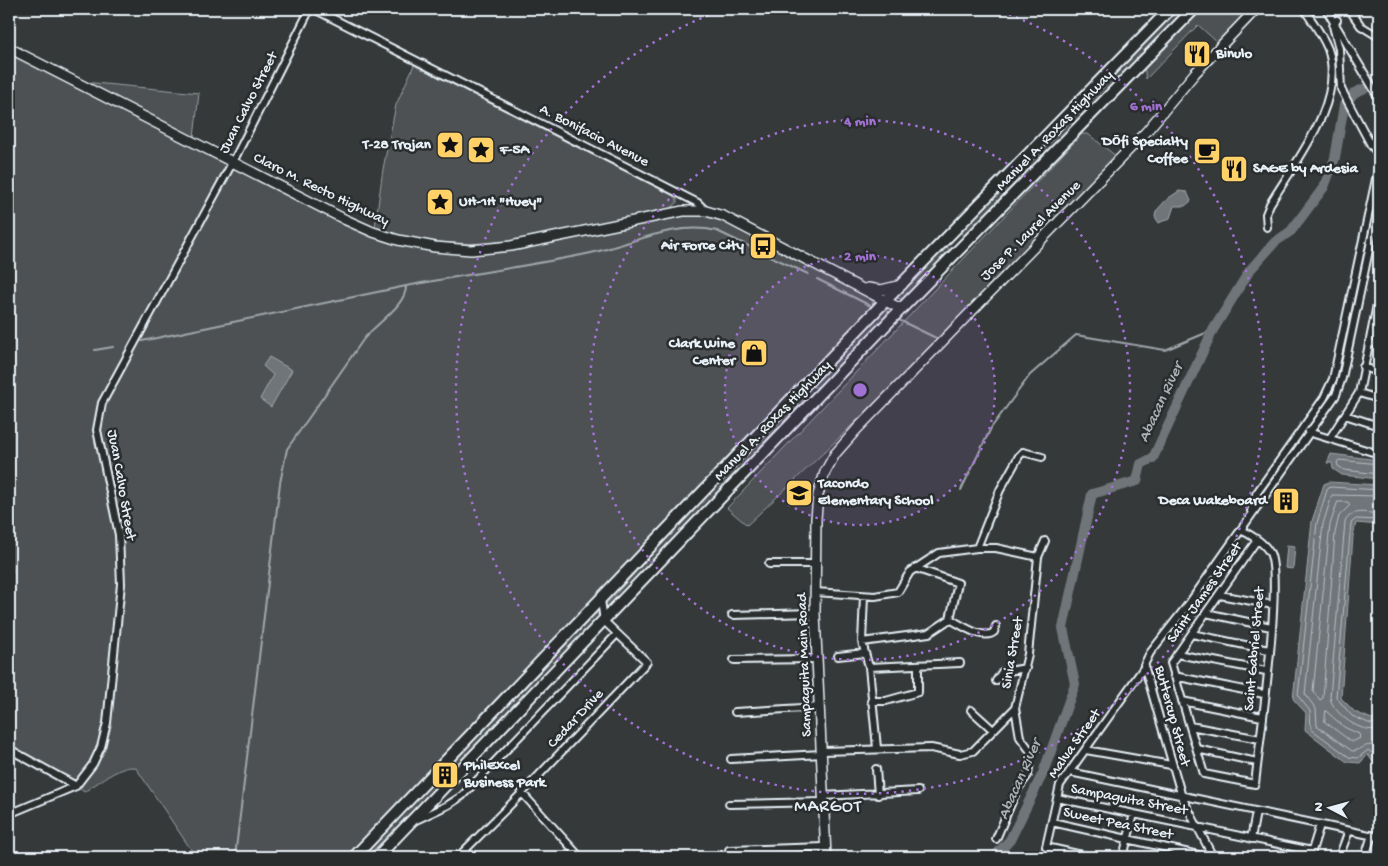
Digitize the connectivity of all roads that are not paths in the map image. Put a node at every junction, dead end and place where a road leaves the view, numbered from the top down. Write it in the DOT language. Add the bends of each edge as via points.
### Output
graph roads {
  1 [pos="310,9"];
  2 [pos="314,9"];
  3 [pos="1170,9"];
  4 [pos="1194,9"];
  5 [pos="1256,9"];
  6 [pos="1304,9"];
  7 [pos="1326,9"];
  8 [pos="1330,9"];
  9 [pos="1349,9"];
  10 [pos="1337,24"];
  11 [pos="1379,37"];
  12 [pos="9,48"];
  13 [pos="1341,90"];
  14 [pos="1329,92"];
  15 [pos="1379,96"];
  16 [pos="1379,155"];
  17 [pos="232,162"];
  18 [pos="1379,165"];
  19 [pos="1379,203"];
  20 [pos="706,211"];
  21 [pos="1267,227"];
  22 [pos="1365,234"];
  23 [pos="948,236"];
  24 [pos="1376,236"];
  25 [pos="962,249"];
  26 [pos="902,285"];
  27 [pos="861,287"];
  28 [pos="1379,295"];
  29 [pos="886,300"];
  30 [pos="901,309"];
  31 [pos="1377,319"];
  32 [pos="1369,342"];
  33 [pos="1379,345"];
  34 [pos="1363,367"];
  35 [pos="1379,372"];
  36 [pos="802,389"];
  37 [pos="1359,393"];
  38 [pos="1379,399"];
  39 [pos="814,400"];
  40 [pos="1344,415"];
  41 [pos="1379,426"];
  42 [pos="1302,430"];
  43 [pos="1310,432"];
  44 [pos="1330,438"];
  45 [pos="1379,454"];
  46 [pos="1042,457"];
  47 [pos="825,472"];
  48 [pos="1251,515"];
  49 [pos="1240,530"];
  50 [pos="1257,540"];
  51 [pos="1045,542"];
  52 [pos="977,548"];
  53 [pos="1038,558"];
  54 [pos="769,564"];
  55 [pos="815,564"];
  56 [pos="915,568"];
  57 [pos="815,592"];
  58 [pos="1220,594"];
  59 [pos="864,596"];
  60 [pos="601,600"];
  61 [pos="1273,605"];
  62 [pos="815,613"];
  63 [pos="1206,613"];
  64 [pos="732,615"];
  65 [pos="950,619"];
  66 [pos="604,621"];
  67 [pos="996,626"];
  68 [pos="1271,627"];
  69 [pos="617,634"];
  70 [pos="1192,634"];
  71 [pos="862,642"];
  72 [pos="1269,650"];
  73 [pos="865,654"];
  74 [pos="1177,654"];
  75 [pos="838,656"];
  76 [pos="817,659"];
  77 [pos="734,660"];
  78 [pos="960,663"];
  79 [pos="1145,665"];
  80 [pos="918,666"];
  81 [pos="869,667"];
  82 [pos="1026,668"];
  83 [pos="1266,672"];
  84 [pos="1174,676"];
  85 [pos="996,681"];
  86 [pos="1264,694"];
  87 [pos="871,701"];
  88 [pos="1182,701"];
  89 [pos="820,707"];
  90 [pos="1015,708"];
  91 [pos="971,710"];
  92 [pos="735,712"];
  93 [pos="1262,717"];
  94 [pos="1190,726"];
  95 [pos="992,729"];
  96 [pos="1260,739"];
  97 [pos="877,748"];
  98 [pos="9,749"];
  99 [pos="1196,749"];
  100 [pos="1086,750"];
  101 [pos="822,752"];
  102 [pos="731,759"];
  103 [pos="1257,762"];
  104 [pos="1172,765"];
  105 [pos="876,769"];
  106 [pos="1070,772"];
  107 [pos="1255,784"];
  108 [pos="76,786"];
  109 [pos="918,791"];
  110 [pos="522,793"];
  111 [pos="878,795"];
  112 [pos="1056,798"];
  113 [pos="823,799"];
  114 [pos="1184,799"];
  115 [pos="729,804"];
  116 [pos="1256,812"];
  117 [pos="9,814"];
  118 [pos="1134,814"];
  119 [pos="411,822"];
  120 [pos="1052,822"];
  121 [pos="1320,825"];
  122 [pos="1197,826"];
  123 [pos="1349,831"];
  124 [pos="1376,836"];
  125 [pos="1128,838"];
  126 [pos="1251,838"];
  127 [pos="996,839"];
  128 [pos="825,847"];
  129 [pos="729,850"];
  130 [pos="1311,854"];
  131 [pos="357,856"];
  132 [pos="377,857"];
  133 [pos="458,857"];
  134 [pos="580,857"];
  135 [pos="826,857"];
  136 [pos="1090,857"];
  137 [pos="1123,857"];
  138 [pos="1207,857"];
  139 [pos="1213,857"];
  140 [pos="1339,857"];
  141 [pos="1365,857"];
  1 -- 17 [label="street, Juan Calvo Street"];
  2 -- 20 [label="street, A. Bonifacio Avenue" via="698,203"];
  3 -- 23 [label="main road, Manuel A. Roxas Highway"];
  4 -- 25 [label="main road, Manuel A. Roxas Highway"];
  5 -- 47 [label="street, Jose P. Laurel Avenue" via="1195,73 1146,132 857,429 835,454"];
  6 -- 14 [label="street" via="1328,50 1331,70"];
  7 -- 10 [label="street"];
  8 -- 10 [label="street"];
  9 -- 11 [label="street" via="1361,26"];
  10 -- 13 [label="street"];
  10 -- 15 [label="street"];
  12 -- 17 [label="street, Claro M. Recto Highway"];
  13 -- 14 [label="street"];
  13 -- 16 [label="street"];
  14 -- 21 [label="street" via="1319,122 1267,209"];
  17 -- 20 [label="street, Claro M. Recto Highway" via="373,232 409,243 446,248 478,250 511,246 669,213"];
  17 -- 108 [label="street, Juan Calvo Street" via="102,403 97,430 119,535 121,604 103,739 93,764"];
  18 -- 22 [label="street"];
  19 -- 24 [label="street, Malva Street"];
  20 -- 27 [label="street, A. Bonifacio Avenue" via="722,216"];
  22 -- 24 [label="street"];
  22 -- 42 [label="street" via="1334,379"];
  23 -- 25 [label="main road"];
  23 -- 26 [label="main road, Manuel A. Roxas Highway"];
  24 -- 43 [label="street, Malva Street" via="1340,387"];
  25 -- 30 [label="main road, Manuel A. Roxas Highway"];
  26 -- 27 [label="street, A. Bonifacio Avenue" via="881,290"];
  26 -- 29 [label="main road, Manuel A. Roxas Highway"];
  27 -- 29 [label="street, A. Bonifacio Avenue"];
  28 -- 31 [label="street"];
  29 -- 30 [label="street, A. Bonifacio Avenue"];
  29 -- 36 [label="main road, Manuel A. Roxas Highway"];
  30 -- 39 [label="main road, Manuel A. Roxas Highway"];
  31 -- 32 [label="street"];
  32 -- 33 [label="street"];
  32 -- 34 [label="street"];
  34 -- 35 [label="street"];
  34 -- 37 [label="street"];
  36 -- 39 [label="main road"];
  36 -- 60 [label="main road, Manuel A. Roxas Highway"];
  37 -- 38 [label="street"];
  37 -- 40 [label="street"];
  39 -- 66 [label="main road, Manuel A. Roxas Highway"];
  40 -- 41 [label="street"];
  40 -- 44 [label="street"];
  42 -- 43 [label="street"];
  42 -- 48 [label="street" via="1256,494"];
  43 -- 44 [label="street"];
  43 -- 48 [label="street, Malva Street"];
  44 -- 45 [label="street"];
  46 -- 52 [label="street" via="1023,452 1019,456 992,507"];
  47 -- 55 [label="street, Sampaguita Main Road" via="818,496"];
  48 -- 49 [label="street, Malva Street"];
  49 -- 50 [label="street, Saint Gabriel Street"];
  49 -- 79 [label="street, Malva Street"];
  50 -- 58 [label="street, Saint James Street"];
  50 -- 61 [label="street, Saint Gabriel Street" via="1270,553"];
  51 -- 53 [label="street, Sinia Street"];
  52 -- 53 [label="street" via="996,548"];
  52 -- 56 [label="street" via="939,553"];
  53 -- 82 [label="street, Sinia Street"];
  54 -- 55 [label="street"];
  55 -- 57 [label="street, Sampaguita Main Road"];
  56 -- 59 [label="street" via="898,592"];
  56 -- 65 [label="street" via="958,583"];
  57 -- 59 [label="street"];
  57 -- 62 [label="street, Sampaguita Main Road"];
  58 -- 61 [label="street"];
  58 -- 63 [label="street, Saint James Street"];
  59 -- 71 [label="street"];
  60 -- 66 [label="street"];
  60 -- 131 [label="main road, Manuel A. Roxas Highway"];
  61 -- 68 [label="street, Saint Gabriel Street"];
  62 -- 64 [label="street"];
  62 -- 76 [label="street, Sampaguita Main Road"];
  63 -- 68 [label="street"];
  63 -- 70 [label="street, Saint James Street"];
  65 -- 67 [label="street" via="987,635 994,632"];
  65 -- 71 [label="street" via="930,633"];
  66 -- 69 [label="street"];
  66 -- 119 [label="main road, Manuel A. Roxas Highway"];
  68 -- 72 [label="street, Saint Gabriel Street"];
  69 -- 110 [label="street, Cedar Drive" via="647,662"];
  69 -- 119 [label="street" via="462,796"];
  70 -- 72 [label="street"];
  70 -- 74 [label="street, Saint James Street"];
  71 -- 73 [label="street"];
  72 -- 83 [label="street, Saint Gabriel Street"];
  73 -- 75 [label="street"];
  73 -- 81 [label="street"];
  74 -- 83 [label="street"];
  74 -- 84 [label="street, Saint James Street" via="1171,663"];
  76 -- 77 [label="street"];
  76 -- 89 [label="street, Sampaguita Main Road"];
  78 -- 80 [label="street"];
  79 -- 100 [label="street, Malva Street"];
  79 -- 104 [label="street, Buttercup Street"];
  79 -- 114 [label="street, Buttercup Street"];
  80 -- 81 [label="street"];
  80 -- 87 [label="street" via="918,692 886,701"];
  81 -- 87 [label="street"];
  82 -- 85 [label="street" via="1002,672"];
  82 -- 90 [label="street, Sinia Street"];
  83 -- 86 [label="street, Saint Gabriel Street"];
  84 -- 86 [label="street"];
  84 -- 88 [label="street, Saint James Street"];
  86 -- 93 [label="street, Saint Gabriel Street"];
  87 -- 97 [label="street"];
  88 -- 93 [label="street"];
  88 -- 94 [label="street, Saint James Street"];
  89 -- 92 [label="street"];
  89 -- 101 [label="street, Sampaguita Main Road"];
  90 -- 95 [label="street, Sinia Street"];
  90 -- 127 [label="street" via="1020,737 1031,752 1028,775 1016,790"];
  91 -- 95 [label="street"];
  93 -- 96 [label="street, Saint Gabriel Street"];
  94 -- 96 [label="street"];
  94 -- 99 [label="street, Saint James Street"];
  95 -- 97 [label="street, Sinia Street" via="967,754 931,748"];
  96 -- 103 [label="street, Saint Gabriel Street"];
  97 -- 101 [label="street, Sinia Street"];
  98 -- 108 [label="street"];
  99 -- 103 [label="street"];
  99 -- 107 [label="street, Saint James Street" via="1204,774"];
  100 -- 104 [label="street"];
  100 -- 106 [label="street, Malva Street"];
  101 -- 102 [label="street, Sinia Street"];
  101 -- 113 [label="street, Sampaguita Main Road"];
  103 -- 107 [label="street, Saint Gabriel Street"];
  104 -- 114 [label="street, Buttercup Street"];
  105 -- 111 [label="street"];
  106 -- 112 [label="street, Malva Street" via="1060,785"];
  106 -- 114 [label="street"];
  108 -- 117 [label="street, Juan Calvo Street"];
  109 -- 111 [label="street"];
  110 -- 133 [label="street, Cedar Drive"];
  110 -- 134 [label="street"];
  111 -- 113 [label="street"];
  112 -- 118 [label="street, Sampaguita Street"];
  112 -- 120 [label="street, Malva Street"];
  113 -- 115 [label="street"];
  113 -- 128 [label="street, Sampaguita Main Road"];
  114 -- 116 [label="street"];
  114 -- 122 [label="street, Buttercup Street"];
  116 -- 121 [label="street"];
  116 -- 126 [label="street"];
  118 -- 122 [label="street, Sampaguita Street"];
  118 -- 125 [label="street"];
  119 -- 132 [label="main road, Manuel A. Roxas Highway"];
  120 -- 125 [label="street, Sweet Pea Street"];
  120 -- 136 [label="street, Malva Street" via="1046,847"];
  121 -- 123 [label="street"];
  121 -- 130 [label="street"];
  122 -- 126 [label="street, Sampaguita Street"];
  122 -- 139 [label="street, Buttercup Street"];
  123 -- 124 [label="street"];
  123 -- 140 [label="street"];
  124 -- 141 [label="street"];
  125 -- 137 [label="street"];
  125 -- 138 [label="street, Sweet Pea Street"];
  126 -- 130 [label="street, Sampaguita Street"];
  128 -- 129 [label="street"];
  128 -- 135 [label="street, Sampaguita Main Road"];
}
